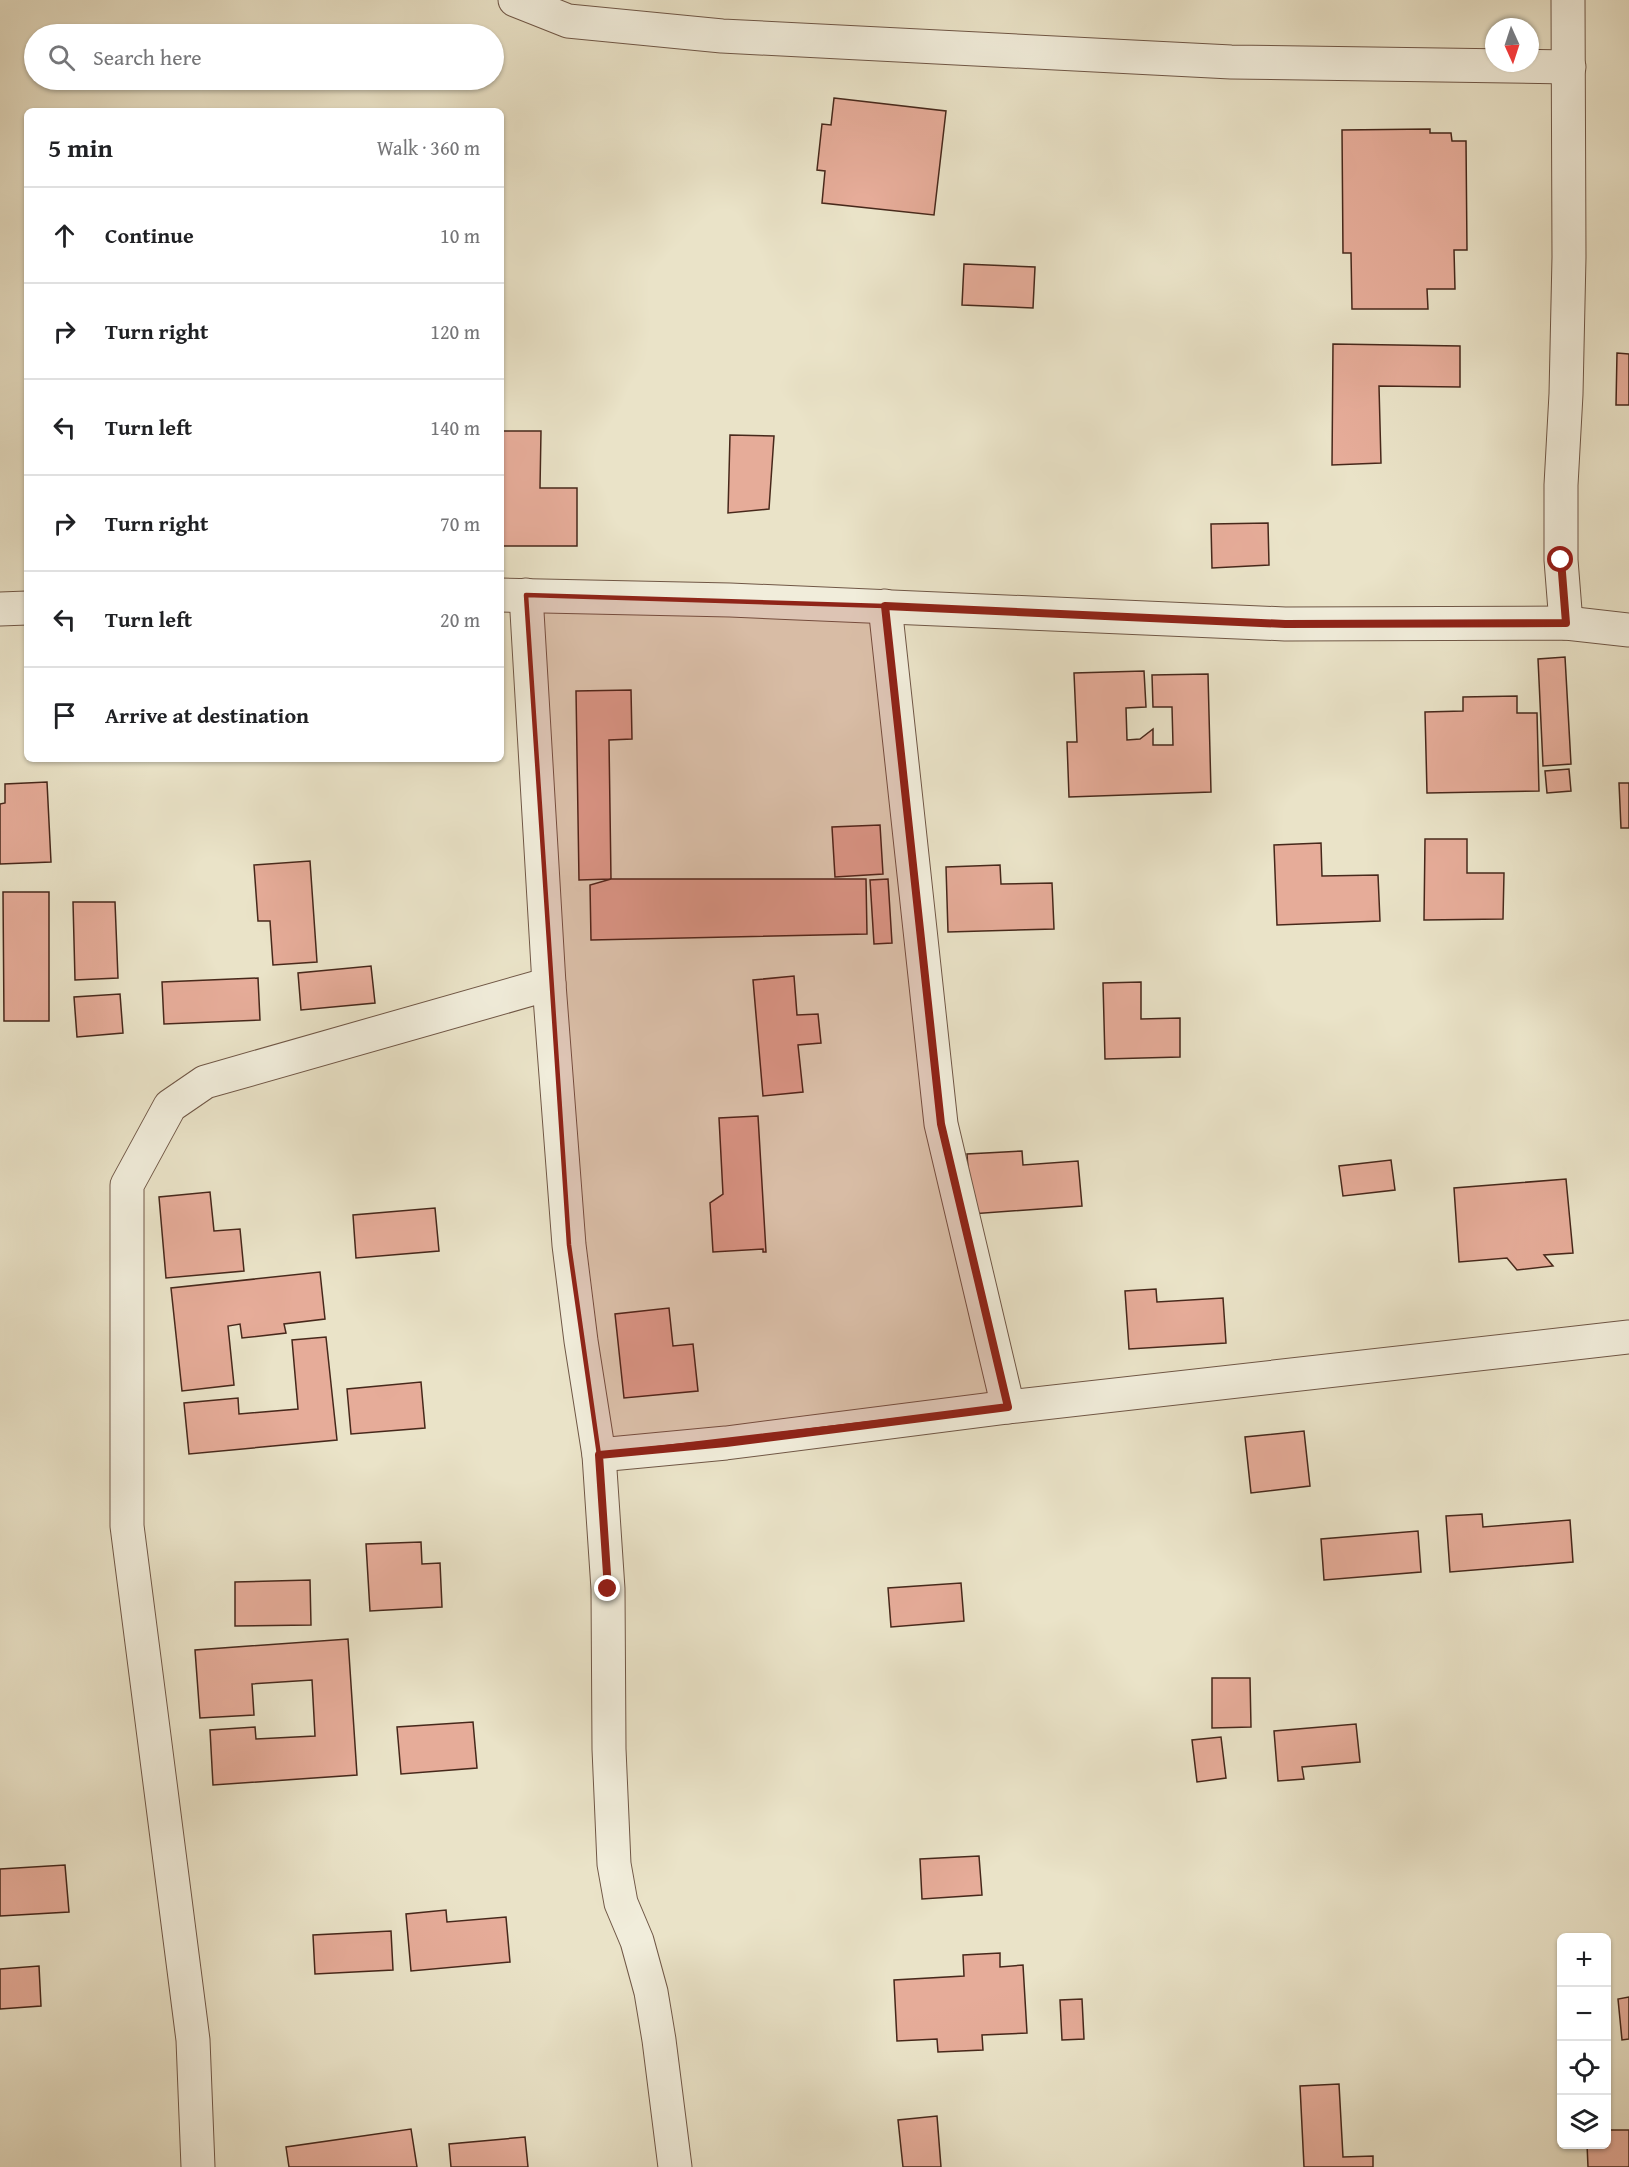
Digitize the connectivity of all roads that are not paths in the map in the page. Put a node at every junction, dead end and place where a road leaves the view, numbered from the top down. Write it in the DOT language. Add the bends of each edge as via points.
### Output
graph roads {
  1 [pos="515,0"];
  2 [pos="1568,0"];
  3 [pos="1569,67"];
  4 [pos="513,595"];
  5 [pos="885,606"];
  6 [pos="24,608"];
  7 [pos="0,609"];
  8 [pos="1566,623"];
  9 [pos="1629,630"];
  10 [pos="549,984"];
  11 [pos="1629,1338"];
  12 [pos="1008,1407"];
  13 [pos="599,1455"];
  14 [pos="198,2167"];
  15 [pos="675,2167"];
  1 -- 3 [label="street" via="568,21 722,36 1231,62"];
  2 -- 3 [label="street"];
  3 -- 8 [label="street" via="1566,394 1561,485"];
  4 -- 5 [label="street"];
  4 -- 10 [label="street"];
  5 -- 8 [label="street" via="1285,624"];
  5 -- 12 [label="street" via="941,1124"];
  6 -- 7 [label="street"];
  8 -- 9 [label="street"];
  10 -- 13 [label="street" via="569,1245"];
  10 -- 14 [label="street" via="205,1082 170,1106 127,1185 127,1526 193,2040"];
  11 -- 12 [label="street"];
  12 -- 13 [label="street"];
  13 -- 15 [label="street" via="608,1589 614,1864 621,1903 637,1941 651,1992"];
}
